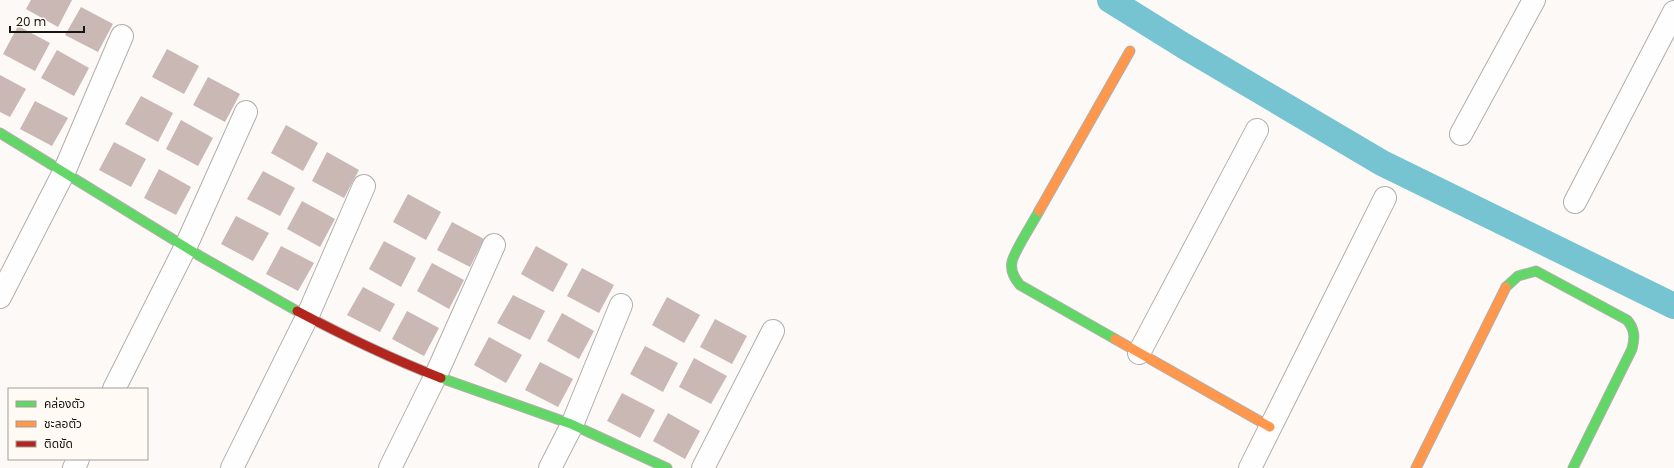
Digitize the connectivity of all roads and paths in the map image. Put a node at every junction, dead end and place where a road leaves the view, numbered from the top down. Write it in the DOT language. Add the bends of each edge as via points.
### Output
graph roads {
  1 [pos="1534,0"];
  2 [pos="1674,12"];
  3 [pos="122,36"];
  4 [pos="1130,51"];
  5 [pos="246,112"];
  6 [pos="1257,130"];
  7 [pos="0,133"];
  8 [pos="1461,134"];
  9 [pos="64,172"];
  10 [pos="364,186"];
  11 [pos="1385,198"];
  12 [pos="1575,202"];
  13 [pos="494,245"];
  14 [pos="186,246"];
  15 [pos="0,298"];
  16 [pos="621,305"];
  17 [pos="308,316"];
  18 [pos="773,331"];
  19 [pos="1139,353"];
  20 [pos="436,375"];
  21 [pos="115,388"];
  22 [pos="572,425"];
  23 [pos="1270,427"];
  24 [pos="232,468"];
  25 [pos="390,468"];
  26 [pos="550,468"];
  27 [pos="667,468"];
  28 [pos="703,468"];
  29 [pos="1250,468"];
  30 [pos="1416,468"];
  31 [pos="1572,468"];
  1 -- 8 [label="street"];
  2 -- 12 [label="street"];
  3 -- 9 [label="street"];
  4 -- 19 [label="street" via="1012,259 1011,269 1020,285"];
  5 -- 14 [label="street"];
  6 -- 19 [label="street"];
  7 -- 9 [label="street"];
  9 -- 14 [label="street"];
  9 -- 15 [label="street"];
  10 -- 17 [label="street"];
  11 -- 23 [label="street"];
  13 -- 20 [label="street"];
  14 -- 17 [label="street"];
  14 -- 21 [label="street"];
  16 -- 22 [label="street"];
  17 -- 20 [label="street" via="394,358"];
  17 -- 24 [label="street"];
  18 -- 28 [label="street"];
  19 -- 23 [label="street"];
  20 -- 22 [label="street"];
  20 -- 25 [label="street"];
  22 -- 26 [label="street"];
  22 -- 27 [label="street"];
  23 -- 29 [label="street"];
  30 -- 31 [label="street" via="1505,288 1525,272 1536,271 1627,320 1631,324 1635,339"];
}
